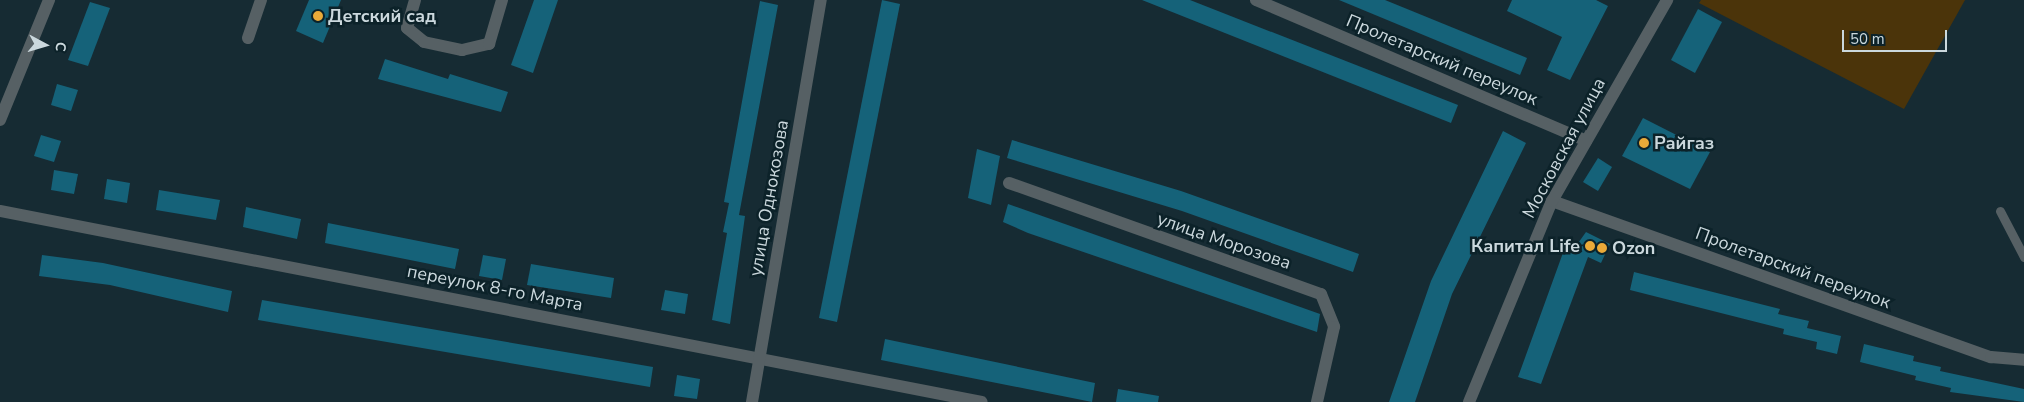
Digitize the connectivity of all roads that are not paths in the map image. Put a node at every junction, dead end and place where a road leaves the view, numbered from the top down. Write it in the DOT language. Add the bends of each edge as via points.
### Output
graph roads {
  1 [pos="49,0"];
  2 [pos="262,0"];
  3 [pos="415,0"];
  4 [pos="502,0"];
  5 [pos="821,0"];
  6 [pos="1256,0"];
  7 [pos="1667,0"];
  8 [pos="248,38"];
  9 [pos="0,120"];
  10 [pos="1586,140"];
  11 [pos="1009,183"];
  12 [pos="1552,202"];
  13 [pos="0,211"];
  14 [pos="2000,211"];
  15 [pos="2024,257"];
  16 [pos="759,355"];
  17 [pos="2024,360"];
  18 [pos="752,402"];
  19 [pos="982,402"];
  20 [pos="1317,402"];
  21 [pos="1469,402"];
  1 -- 9 [label="street"];
  2 -- 8 [label="street"];
  3 -- 4 [label="street" via="408,28 424,42 462,50 489,44"];
  5 -- 16 [label="street, улица Однокозова"];
  6 -- 10 [label="street, Пролетарский переулок"];
  7 -- 10 [label="street, Московская улица"];
  10 -- 12 [label="street, Московская улица"];
  11 -- 20 [label="street, улица Морозова" via="1321,294 1334,327"];
  12 -- 17 [label="street, Пролетарский переулок" via="1991,357"];
  12 -- 21 [label="street, Московская улица"];
  13 -- 16 [label="street, переулок 8-го Марта"];
  14 -- 15 [label="lane"];
  16 -- 18 [label="street, улица Однокозова"];
  16 -- 19 [label="street, переулок 8-го Марта"];
}
